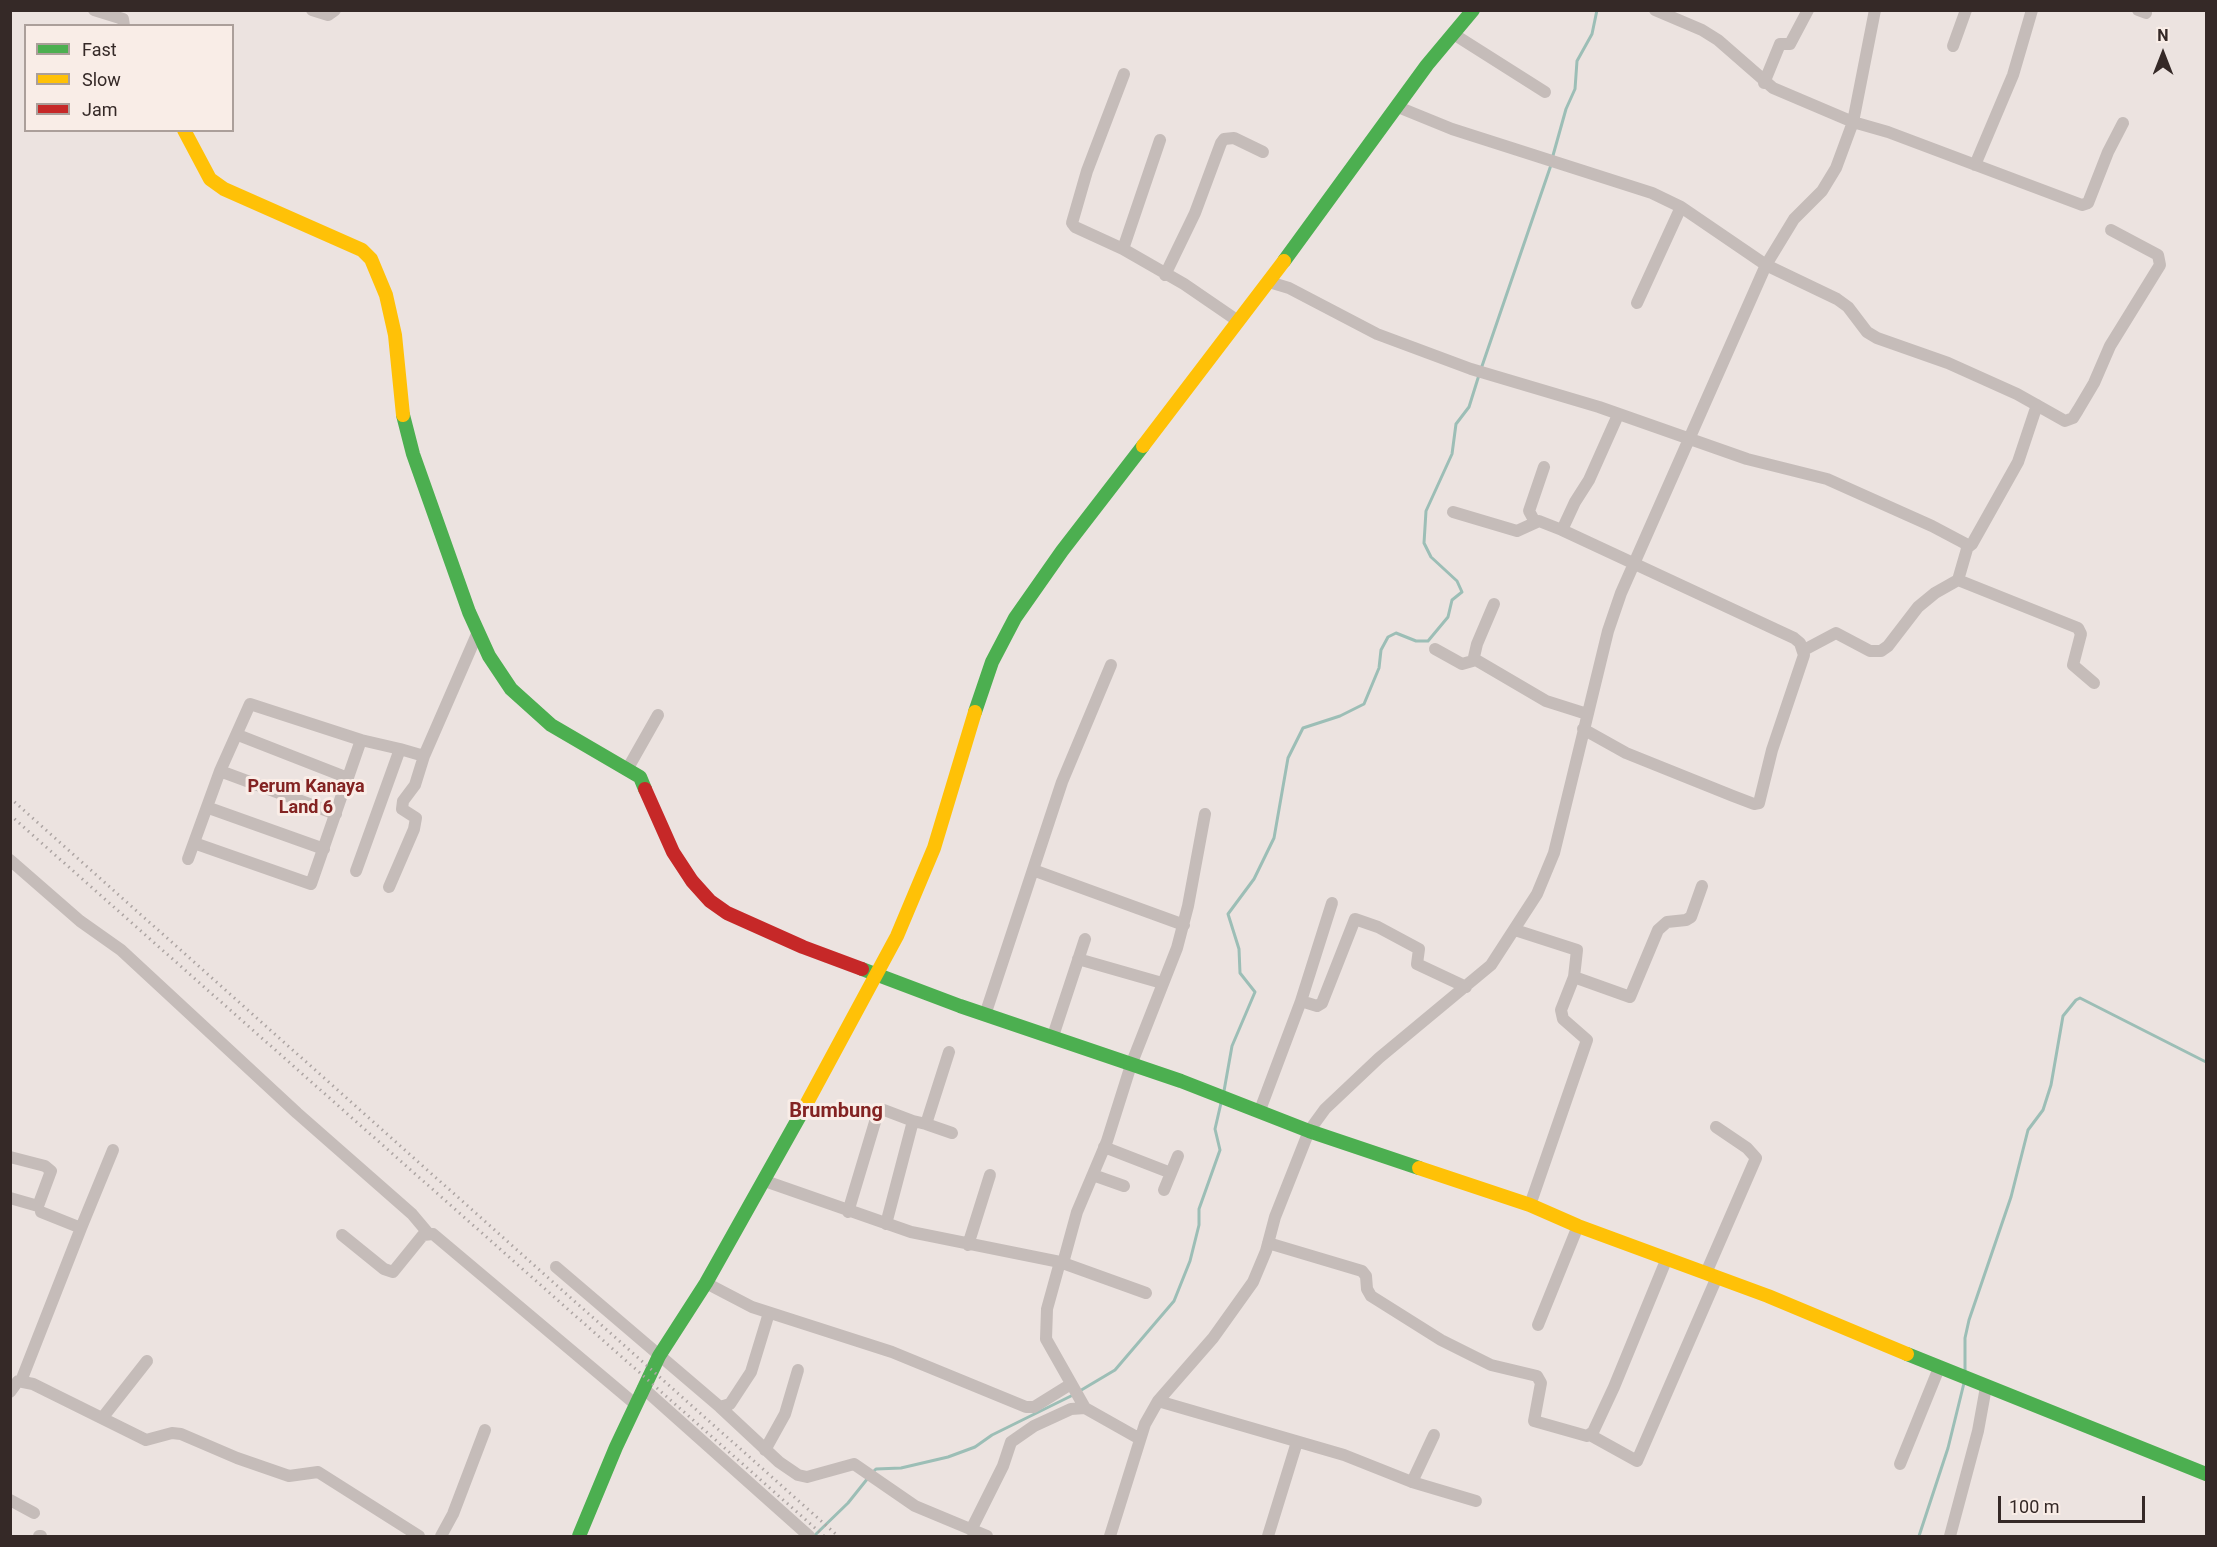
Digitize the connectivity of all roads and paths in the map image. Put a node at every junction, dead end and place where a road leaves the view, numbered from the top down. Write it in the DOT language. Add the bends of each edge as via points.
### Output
graph roads {
  1 [pos="94,10"];
  2 [pos="312,10"];
  3 [pos="335,10"];
  4 [pos="1473,10"];
  5 [pos="1655,10"];
  6 [pos="1808,10"];
  7 [pos="1875,10"];
  8 [pos="1966,10"];
  9 [pos="2032,10"];
  10 [pos="124,24"];
  11 [pos="1455,35"];
  12 [pos="1953,46"];
  13 [pos="1124,74"];
  14 [pos="1764,83"];
  15 [pos="1545,92"];
  16 [pos="1398,107"];
  17 [pos="1853,122"];
  18 [pos="2124,123"];
  19 [pos="185,132"];
  20 [pos="1160,140"];
  21 [pos="1263,152"];
  22 [pos="1975,165"];
  23 [pos="1681,207"];
  24 [pos="2111,230"];
  25 [pos="1123,249"];
  26 [pos="1766,265"];
  27 [pos="1165,274"];
  28 [pos="1269,282"];
  29 [pos="1637,303"];
  30 [pos="1238,321"];
  31 [pos="2037,405"];
  32 [pos="1618,415"];
  33 [pos="1687,439"];
  34 [pos="1544,468"];
  35 [pos="1453,512"];
  36 [pos="1535,522"];
  37 [pos="1562,530"];
  38 [pos="1967,548"];
  39 [pos="1632,564"];
  40 [pos="1958,580"];
  41 [pos="1494,604"];
  42 [pos="478,632"];
  43 [pos="1435,649"];
  44 [pos="1804,650"];
  45 [pos="1476,660"];
  46 [pos="1111,665"];
  47 [pos="2094,683"];
  48 [pos="1587,714"];
  49 [pos="657,715"];
  50 [pos="1583,729"];
  51 [pos="238,735"];
  52 [pos="361,740"];
  53 [pos="400,749"];
  54 [pos="424,756"];
  55 [pos="628,768"];
  56 [pos="220,771"];
  57 [pos="348,778"];
  58 [pos="209,808"];
  59 [pos="336,814"];
  60 [pos="1205,814"];
  61 [pos="194,843"];
  62 [pos="324,849"];
  63 [pos="188,859"];
  64 [pos="10,860"];
  65 [pos="1033,870"];
  66 [pos="357,871"];
  67 [pos="1702,886"];
  68 [pos="388,887"];
  69 [pos="1332,903"];
  70 [pos="1184,925"];
  71 [pos="1515,930"];
  72 [pos="1085,939"];
  73 [pos="1078,959"];
  74 [pos="876,974"];
  75 [pos="1574,977"];
  76 [pos="1162,983"];
  77 [pos="1467,987"];
  78 [pos="1302,1000"];
  79 [pos="985,1015"];
  80 [pos="1053,1036"];
  81 [pos="949,1052"];
  82 [pos="1131,1065"];
  83 [pos="1260,1110"];
  84 [pos="913,1121"];
  85 [pos="926,1124"];
  86 [pos="1716,1127"];
  87 [pos="1310,1131"];
  88 [pos="952,1133"];
  89 [pos="1104,1147"];
  90 [pos="113,1150"];
  91 [pos="1178,1156"];
  92 [pos="10,1157"];
  93 [pos="1171,1173"];
  94 [pos="990,1175"];
  95 [pos="1093,1175"];
  96 [pos="765,1181"];
  97 [pos="1124,1186"];
  98 [pos="1164,1190"];
  99 [pos="10,1198"];
  100 [pos="1530,1205"];
  101 [pos="41,1212"];
  102 [pos="848,1212"];
  103 [pos="886,1224"];
  104 [pos="1578,1226"];
  105 [pos="81,1228"];
  106 [pos="428,1233"];
  107 [pos="342,1235"];
  108 [pos="1268,1243"];
  109 [pos="968,1245"];
  110 [pos="1667,1258"];
  111 [pos="1061,1262"];
  112 [pos="556,1268"];
  113 [pos="1712,1275"];
  114 [pos="706,1283"];
  115 [pos="1146,1293"];
  116 [pos="770,1313"];
  117 [pos="1538,1325"];
  118 [pos="659,1356"];
  119 [pos="147,1361"];
  120 [pos="1939,1368"];
  121 [pos="798,1370"];
  122 [pos="21,1381"];
  123 [pos="1071,1384"];
  124 [pos="1986,1387"];
  125 [pos="643,1388"];
  126 [pos="10,1392"];
  127 [pos="1158,1401"];
  128 [pos="635,1404"];
  129 [pos="1083,1405"];
  130 [pos="720,1407"];
  131 [pos="103,1417"];
  132 [pos="485,1430"];
  133 [pos="1590,1435"];
  134 [pos="1434,1436"];
  135 [pos="1140,1439"];
  136 [pos="1297,1442"];
  137 [pos="765,1449"];
  138 [pos="1900,1464"];
  139 [pos="2206,1474"];
  140 [pos="1412,1482"];
  141 [pos="10,1500"];
  142 [pos="1476,1501"];
  143 [pos="33,1513"];
  144 [pos="806,1534"];
  145 [pos="979,1534"];
  146 [pos="419,1536"];
  147 [pos="441,1536"];
  148 [pos="579,1536"];
  149 [pos="1110,1536"];
  150 [pos="1268,1536"];
  151 [pos="1950,1536"];
  1 -- 10 [label="street" via="123,20"];
  2 -- 3 [label="street" via="328,15"];
  4 -- 11 [label="street"];
  5 -- 14 [label="street" via="1718,40"];
  6 -- 14 [label="street" via="1790,44 1779,45"];
  7 -- 17 [label="street"];
  8 -- 12 [label="street"];
  9 -- 22 [label="street" via="2013,75"];
  11 -- 15 [label="street"];
  11 -- 16 [label="street" via="1427,65"];
  13 -- 25 [label="street" via="1071,219 1075,227"];
  14 -- 17 [label="street"];
  16 -- 23 [label="street" via="1452,129 1652,193"];
  16 -- 28 [label="street"];
  17 -- 22 [label="street"];
  17 -- 26 [label="street" via="1831,179 1799,212"];
  18 -- 22 [label="street" via="2085,205"];
  19 -- 42 [label="street" via="202,167 216,183 362,250 371,259 386,295 395,335 403,419"];
  20 -- 25 [label="street"];
  21 -- 27 [label="street" via="1234,138 1224,139 1195,213"];
  23 -- 26 [label="street"];
  23 -- 29 [label="street"];
  24 -- 31 [label="street" via="2158,255 2159,267 2110,346 2073,418 2063,420"];
  25 -- 27 [label="street"];
  26 -- 31 [label="street" via="1837,299 1877,338 1948,363"];
  26 -- 33 [label="street"];
  27 -- 30 [label="street"];
  28 -- 30 [label="street"];
  28 -- 32 [label="street" via="1289,288 1377,334 1471,369"];
  30 -- 74 [label="street" via="1015,618 992,662 934,848 897,936"];
  31 -- 38 [label="street" via="2018,462"];
  32 -- 33 [label="street"];
  32 -- 37 [label="street"];
  33 -- 38 [label="street" via="1827,479 1963,540"];
  33 -- 39 [label="street"];
  34 -- 36 [label="street" via="1529,511"];
  35 -- 36 [label="street" via="1517,531"];
  36 -- 37 [label="street"];
  37 -- 39 [label="street"];
  38 -- 40 [label="street"];
  39 -- 44 [label="street" via="1774,628"];
  39 -- 48 [label="street" via="1608,631"];
  40 -- 44 [label="street" via="1926,599 1881,651 1869,651 1836,633"];
  40 -- 47 [label="street" via="2078,628 2081,634 2073,665"];
  41 -- 45 [label="street" via="1477,644"];
  42 -- 54 [label="street"];
  42 -- 55 [label="street" via="511,689 551,725"];
  43 -- 45 [label="street" via="1462,664"];
  44 -- 50 [label="street" via="1759,803 1626,753"];
  45 -- 48 [label="street" via="1546,700"];
  46 -- 65 [label="street" via="1062,782"];
  48 -- 50 [label="street"];
  49 -- 55 [label="street"];
  50 -- 71 [label="street" via="1554,853 1537,894"];
  51 -- 52 [label="street" via="252,704"];
  51 -- 56 [label="street"];
  51 -- 57 [label="street"];
  52 -- 53 [label="street"];
  52 -- 57 [label="street"];
  53 -- 54 [label="street"];
  53 -- 66 [label="street"];
  54 -- 68 [label="street" via="415,784 403,801 402,809 416,818 414,829"];
  55 -- 74 [label="street" via="640,777 649,792 673,852 710,901 750,925"];
  56 -- 58 [label="street"];
  56 -- 59 [label="street"];
  57 -- 59 [label="street"];
  58 -- 61 [label="street"];
  58 -- 62 [label="street"];
  59 -- 62 [label="street"];
  60 -- 70 [label="street"];
  61 -- 62 [label="street" via="309,884"];
  61 -- 63 [label="street"];
  64 -- 106 [label="street" via="80,921 121,950 412,1214"];
  65 -- 70 [label="street"];
  65 -- 79 [label="street"];
  67 -- 75 [label="street" via="1691,917 1667,922 1658,930 1630,997"];
  69 -- 78 [label="street"];
  70 -- 76 [label="street"];
  71 -- 75 [label="street" via="1575,948 1579,953"];
  71 -- 77 [label="street" via="1491,965"];
  72 -- 73 [label="street"];
  73 -- 76 [label="street"];
  73 -- 80 [label="street"];
  74 -- 79 [label="street"];
  74 -- 96 [label="street"];
  75 -- 100 [label="street" via="1561,1014 1585,1036 1586,1046"];
  76 -- 82 [label="street"];
  77 -- 78 [label="street" via="1417,964 1419,949 1355,919 1322,1003 1316,1006"];
  77 -- 87 [label="street" via="1379,1058 1325,1109"];
  78 -- 83 [label="street"];
  79 -- 80 [label="street"];
  80 -- 82 [label="street"];
  81 -- 85 [label="street"];
  82 -- 83 [label="street"];
  82 -- 89 [label="street"];
  83 -- 87 [label="street"];
  84 -- 85 [label="street"];
  84 -- 102 [label="street" via="884,1110 878,1112"];
  84 -- 103 [label="street"];
  85 -- 88 [label="street"];
  86 -- 113 [label="street" via="1748,1148 1756,1158"];
  87 -- 100 [label="street"];
  87 -- 108 [label="street"];
  89 -- 93 [label="street"];
  89 -- 95 [label="street"];
  90 -- 105 [label="street"];
  91 -- 93 [label="street"];
  92 -- 99 [label="street" via="51,1171 38,1206"];
  93 -- 98 [label="street"];
  94 -- 109 [label="street"];
  95 -- 97 [label="street"];
  95 -- 111 [label="street"];
  96 -- 102 [label="street"];
  96 -- 114 [label="street"];
  100 -- 104 [label="street"];
  101 -- 105 [label="street"];
  102 -- 103 [label="street"];
  103 -- 109 [label="street"];
  104 -- 110 [label="street"];
  104 -- 117 [label="street"];
  105 -- 122 [label="street"];
  106 -- 107 [label="street" via="393,1272"];
  106 -- 128 [label="street" via="434,1234"];
  108 -- 127 [label="street" via="1247,1291 1213,1338"];
  108 -- 133 [label="street" via="1362,1271 1371,1296 1441,1340 1491,1365 1537,1376 1541,1383 1534,1421"];
  109 -- 111 [label="street"];
  110 -- 113 [label="street"];
  110 -- 133 [label="street"];
  111 -- 115 [label="street"];
  111 -- 123 [label="street" via="1047,1309 1046,1339"];
  112 -- 118 [label="street"];
  113 -- 120 [label="street"];
  113 -- 133 [label="street" via="1637,1461"];
  114 -- 116 [label="street"];
  114 -- 118 [label="street"];
  116 -- 123 [label="street" via="892,1352 1026,1407 1034,1407"];
  116 -- 130 [label="street" via="751,1372 730,1404"];
  118 -- 125 [label="street"];
  118 -- 130 [label="street"];
  119 -- 131 [label="street"];
  120 -- 124 [label="street"];
  120 -- 138 [label="street"];
  121 -- 137 [label="street" via="785,1414"];
  122 -- 126 [label="street"];
  122 -- 131 [label="street"];
  123 -- 129 [label="street"];
  124 -- 139 [label="street"];
  124 -- 151 [label="street"];
  125 -- 128 [label="street"];
  125 -- 144 [label="street"];
  127 -- 135 [label="street"];
  127 -- 136 [label="street"];
  128 -- 148 [label="street"];
  129 -- 135 [label="street"];
  129 -- 145 [label="street" via="1043,1422 1011,1442"];
  130 -- 137 [label="street"];
  131 -- 146 [label="street" via="146,1440 181,1434 284,1475 318,1472"];
  132 -- 147 [label="street"];
  134 -- 140 [label="street"];
  135 -- 149 [label="street"];
  136 -- 140 [label="street" via="1354,1458"];
  136 -- 150 [label="street"];
  137 -- 145 [label="street" via="802,1476 848,1464 859,1466 915,1506"];
  140 -- 142 [label="street"];
  141 -- 143 [label="street"];
}
